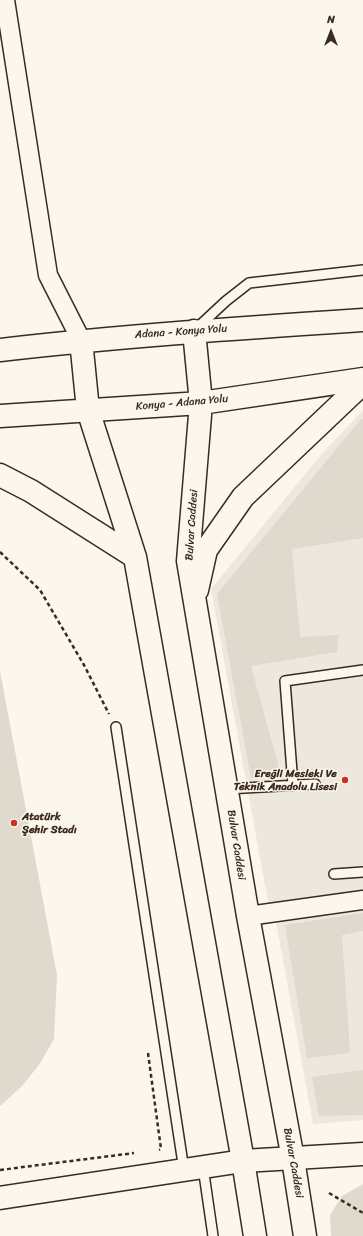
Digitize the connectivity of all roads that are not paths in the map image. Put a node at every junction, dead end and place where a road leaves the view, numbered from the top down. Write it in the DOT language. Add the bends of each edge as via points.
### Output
graph roads {
  1 [pos="6,0"];
  2 [pos="363,270"];
  3 [pos="363,320"];
  4 [pos="194,331"];
  5 [pos="81,340"];
  6 [pos="0,350"];
  7 [pos="363,379"];
  8 [pos="363,383"];
  9 [pos="201,403"];
  10 [pos="88,410"];
  11 [pos="0,416"];
  12 [pos="0,476"];
  13 [pos="135,557"];
  14 [pos="194,599"];
  15 [pos="363,670"];
  16 [pos="116,727"];
  17 [pos="315,784"];
  18 [pos="293,785"];
  19 [pos="226,789"];
  20 [pos="363,872"];
  21 [pos="334,874"];
  22 [pos="363,900"];
  23 [pos="248,916"];
  24 [pos="363,1154"];
  25 [pos="293,1159"];
  26 [pos="243,1161"];
  27 [pos="194,1168"];
  28 [pos="0,1198"];
  29 [pos="213,1236"];
  30 [pos="255,1236"];
  31 [pos="305,1236"];
  1 -- 5 [label="street" via="48,275"];
  2 -- 4 [label="lane" via="249,283"];
  3 -- 4 [label="main road, Adana - Konya Yolu"];
  4 -- 5 [label="main road, Adana - Konya Yolu"];
  4 -- 9 [label="main road, Bulvar Caddesi"];
  5 -- 6 [label="main road, Adana - Konya Yolu"];
  5 -- 10 [label="main road"];
  7 -- 9 [label="main road, Konya - Adana Yolu"];
  8 -- 14 [label="main road" via="243,497 206,550"];
  9 -- 10 [label="main road, Konya - Adana Yolu"];
  9 -- 14 [label="main road, Bulvar Caddesi" via="188,561"];
  10 -- 11 [label="main road, Konya - Adana Yolu"];
  10 -- 13 [label="main road"];
  12 -- 13 [label="main road" via="31,491"];
  13 -- 26 [label="main road"];
  14 -- 19 [label="main road, Bulvar Caddesi"];
  15 -- 18 [label="lane" via="285,681"];
  16 -- 27 [label="lane"];
  17 -- 18 [label="lane"];
  18 -- 19 [label="lane"];
  19 -- 23 [label="main road, Bulvar Caddesi"];
  20 -- 21 [label="lane"];
  22 -- 23 [label="street"];
  23 -- 25 [label="main road, Bulvar Caddesi"];
  24 -- 25 [label="main road"];
  25 -- 26 [label="main road"];
  25 -- 31 [label="main road, Bulvar Caddesi"];
  26 -- 27 [label="main road"];
  26 -- 30 [label="main road"];
  27 -- 28 [label="main road"];
  27 -- 29 [label="lane"];
}
